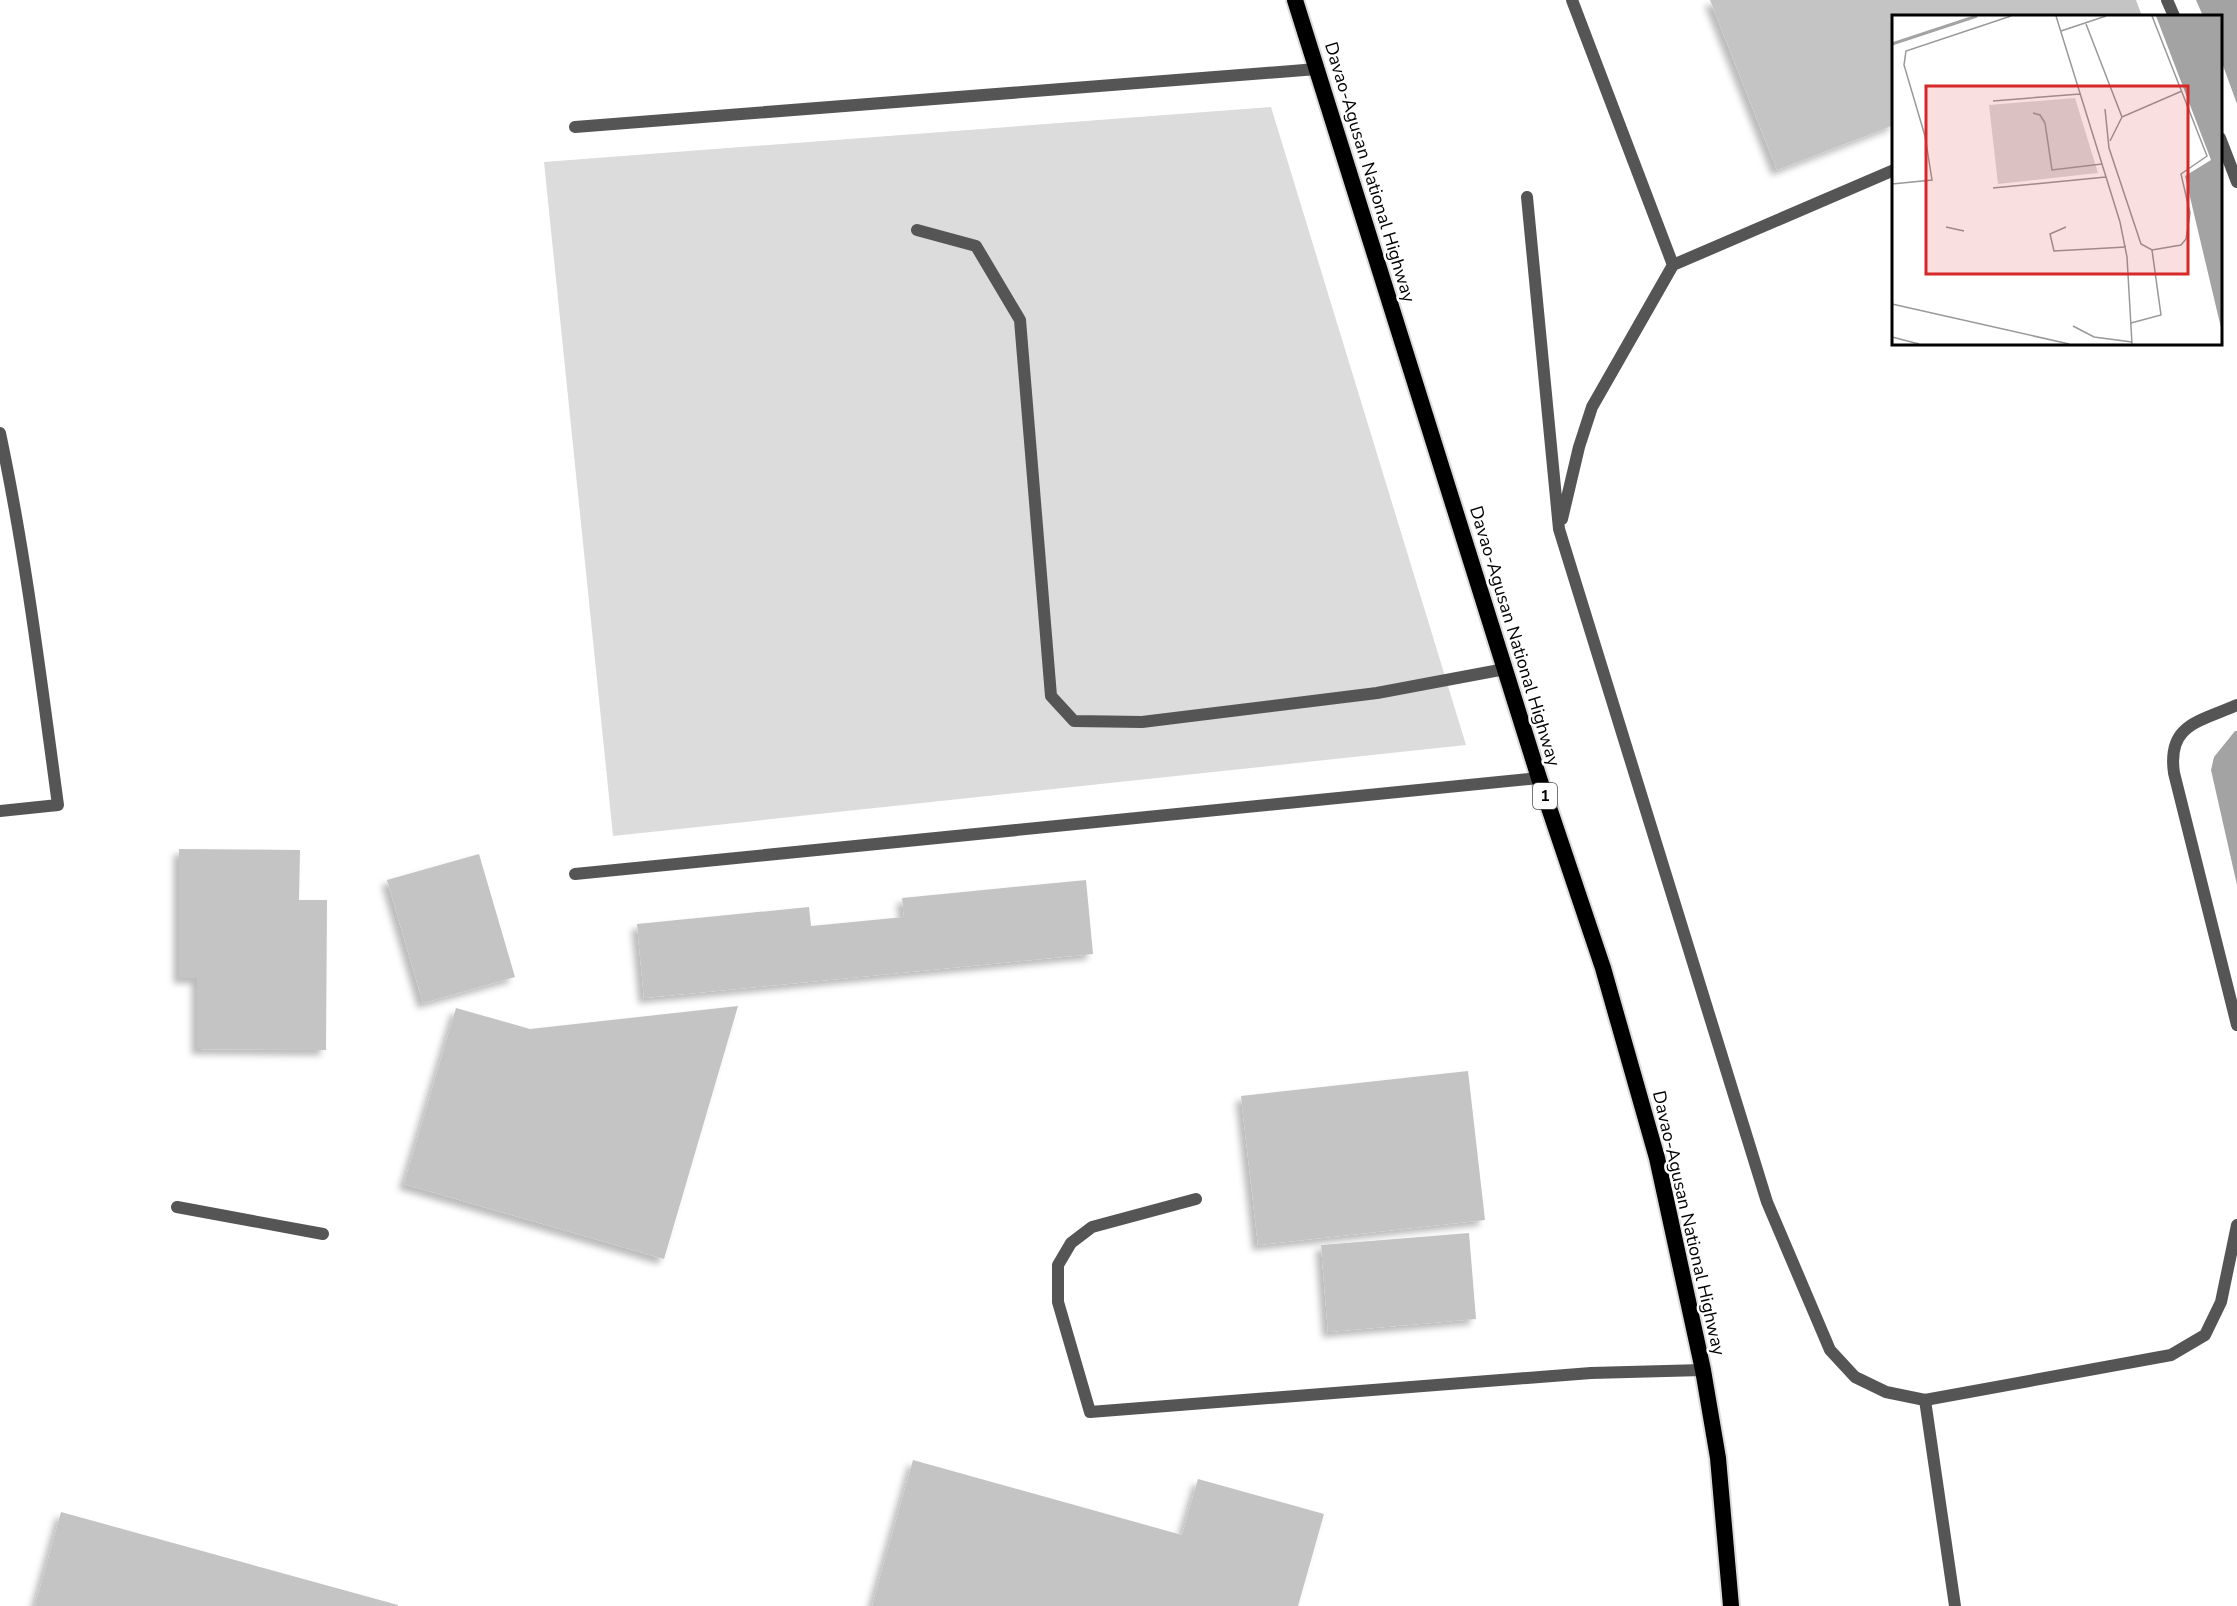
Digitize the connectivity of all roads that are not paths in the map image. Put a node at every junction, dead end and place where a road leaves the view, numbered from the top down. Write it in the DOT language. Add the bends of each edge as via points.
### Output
graph roads {
  1 [pos="1295,0"];
  2 [pos="1572,0"];
  3 [pos="2167,0"];
  4 [pos="2174,15"];
  5 [pos="1317,69"];
  6 [pos="575,127"];
  7 [pos="2222,143"];
  8 [pos="1892,170"];
  9 [pos="2237,182"];
  10 [pos="1527,197"];
  11 [pos="917,230"];
  12 [pos="1673,265"];
  13 [pos="0,433"];
  14 [pos="1559,529"];
  15 [pos="1505,669"];
  16 [pos="2237,705"];
  17 [pos="1539,778"];
  18 [pos="0,811"];
  19 [pos="575,874"];
  20 [pos="2237,1025"];
  21 [pos="1196,1199"];
  22 [pos="177,1207"];
  23 [pos="2237,1225"];
  24 [pos="323,1234"];
  25 [pos="1703,1370"];
  26 [pos="1926,1400"];
  27 [pos="1731,1606"];
  28 [pos="1955,1606"];
  1 -- 5 [label="highway, Davao-Agusan National Highway / 1"];
  2 -- 12 [label="lane"];
  3 -- 4 [label="lane"];
  5 -- 6 [label="lane"];
  5 -- 15 [label="highway, Davao-Agusan National Highway / 1"];
  7 -- 9 [label="lane"];
  8 -- 12 [label="lane"];
  10 -- 14 [label="lane"];
  11 -- 15 [label="lane" via="976,246 1020,320 1051,696 1074,721 1142,722 1377,693"];
  12 -- 14 [label="lane" via="1592,407"];
  13 -- 18 [label="lane" via="33,614 58,805"];
  14 -- 26 [label="lane" via="1767,1202 1830,1350 1855,1377 1886,1392"];
  15 -- 17 [label="highway, Davao-Agusan National Highway / 1"];
  16 -- 20 [label="lane" via="2183,729 2171,755"];
  17 -- 19 [label="lane"];
  17 -- 25 [label="highway, Davao-Agusan National Highway / 1" via="1603,968 1657,1158"];
  21 -- 25 [label="lane" via="1092,1227 1071,1243 1058,1265 1058,1302 1090,1412 1591,1372"];
  22 -- 24 [label="lane"];
  23 -- 26 [label="lane" via="2221,1302 2205,1335 2171,1354"];
  25 -- 27 [label="highway, Davao-Agusan National Highway / 1" via="1718,1458"];
  26 -- 28 [label="lane"];
}
